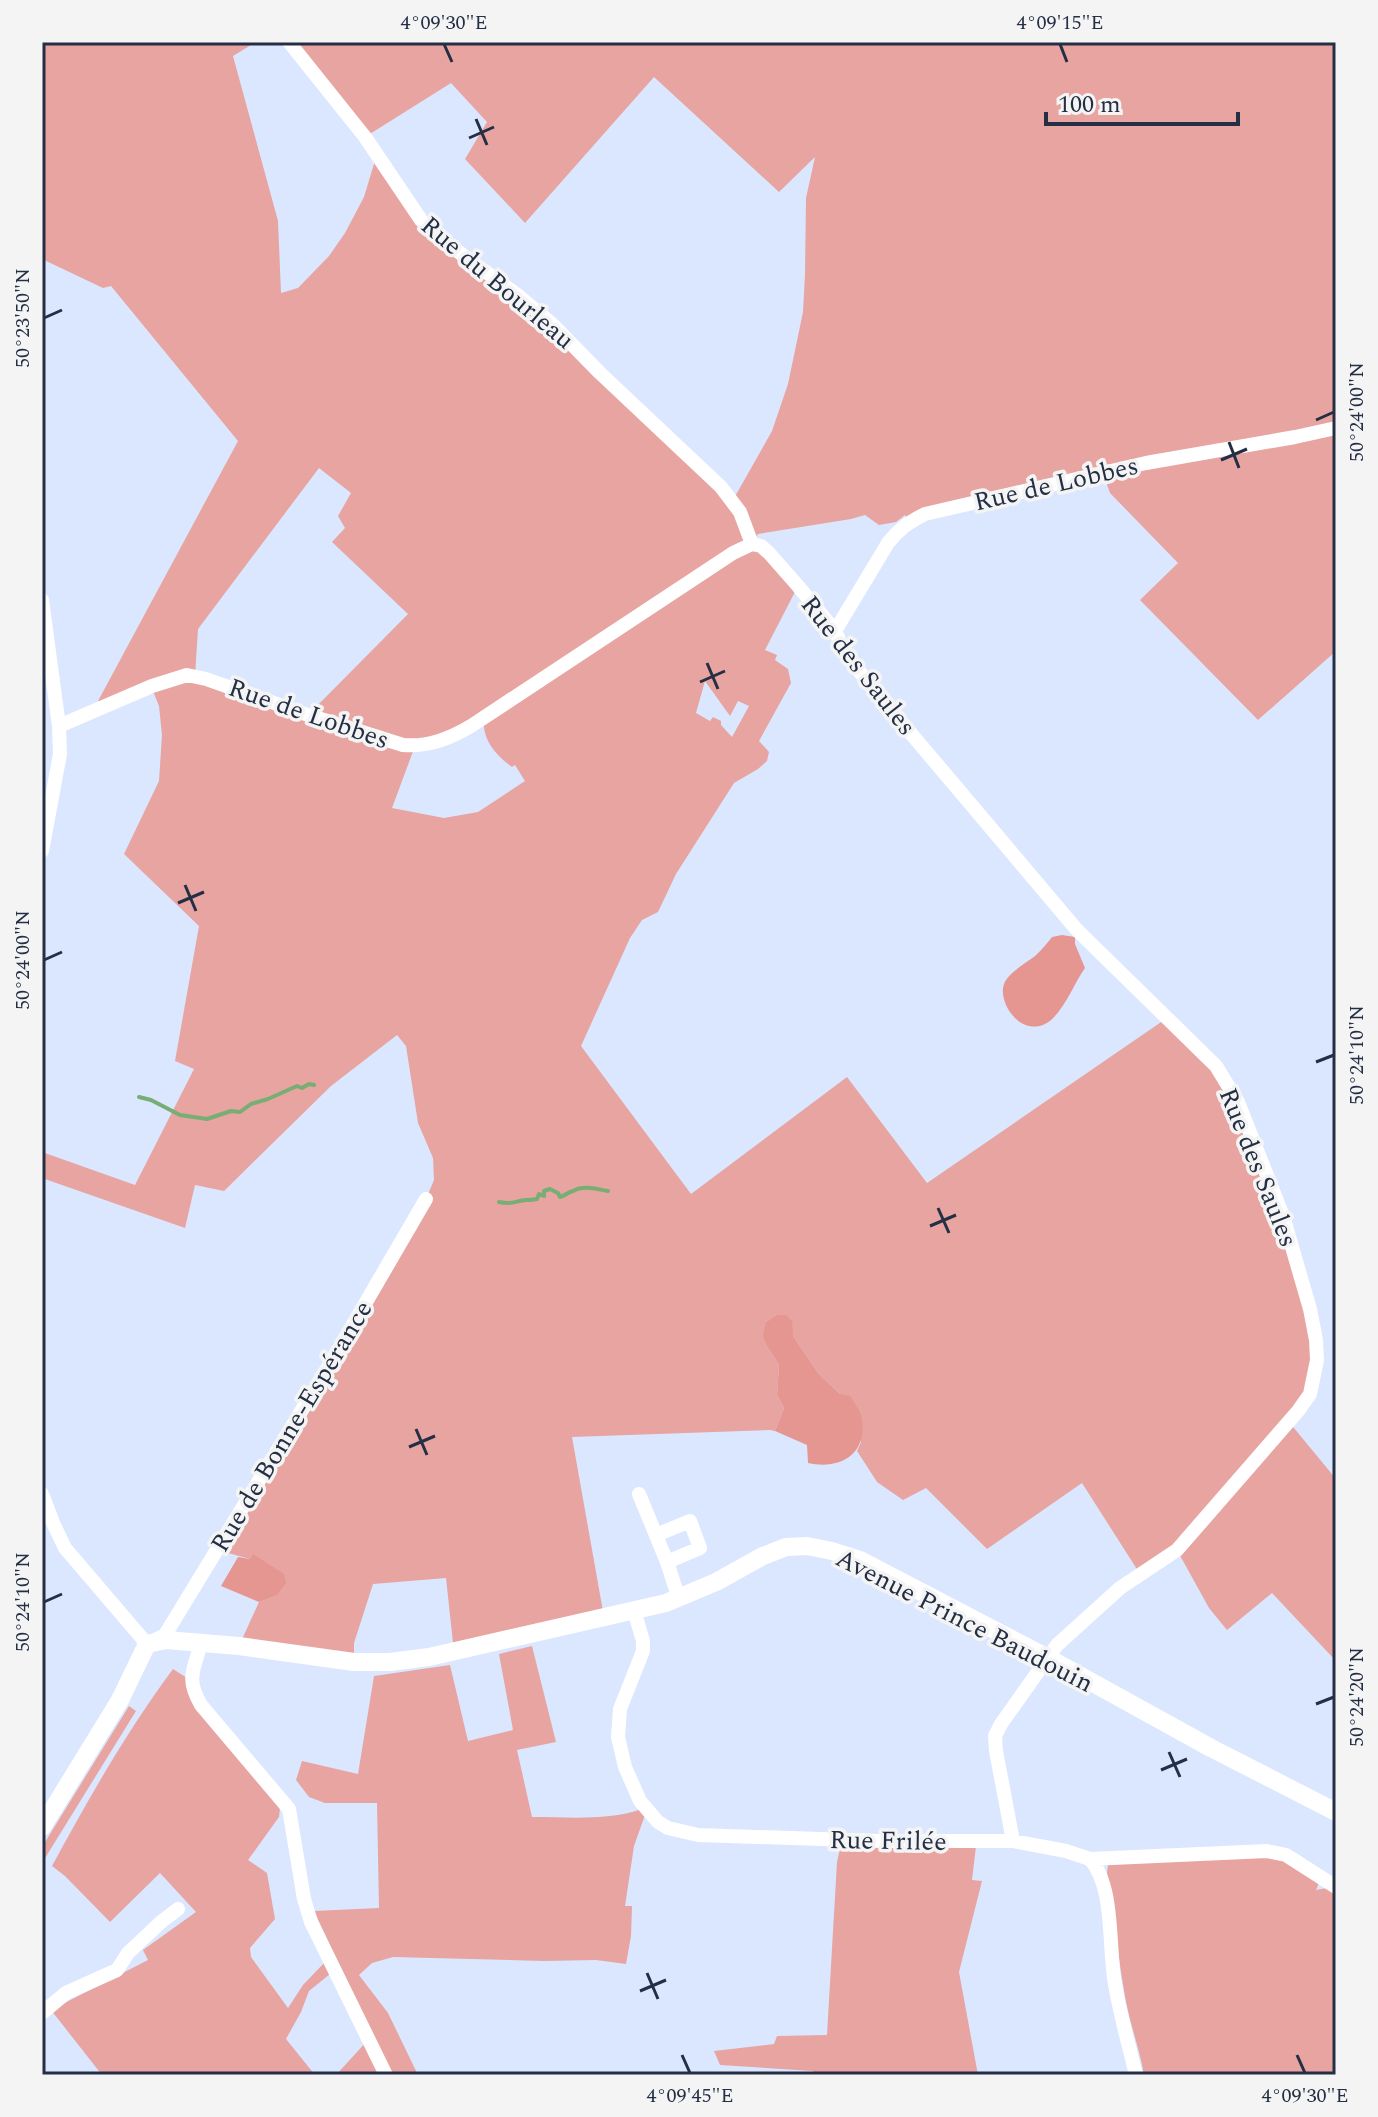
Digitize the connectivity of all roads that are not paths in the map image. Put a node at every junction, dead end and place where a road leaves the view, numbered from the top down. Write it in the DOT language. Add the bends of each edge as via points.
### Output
graph roads {
  1 [pos="289,42"];
  2 [pos="1336,428"];
  3 [pos="752,544"];
  4 [pos="42,600"];
  5 [pos="835,631"];
  6 [pos="49,710"];
  7 [pos="59,726"];
  8 [pos="42,851"];
  9 [pos="426,1199"];
  10 [pos="42,1494"];
  11 [pos="639,1494"];
  12 [pos="656,1535"];
  13 [pos="667,1562"];
  14 [pos="679,1599"];
  15 [pos="634,1610"];
  16 [pos="147,1644"];
  17 [pos="201,1644"];
  18 [pos="1048,1658"];
  19 [pos="1336,1812"];
  20 [pos="42,1827"];
  21 [pos="1013,1841"];
  22 [pos="1090,1859"];
  23 [pos="1336,1887"];
  24 [pos="178,1909"];
  25 [pos="42,2013"];
  26 [pos="386,2075"];
  27 [pos="1136,2075"];
  1 -- 3 [label="street, Rue du Bourleau" via="365,137 421,220 551,323 721,487 740,512"];
  2 -- 5 [label="street, Rue de Lobbes" via="1146,463 925,514 888,543"];
  3 -- 5 [label="street, Rue des Saules" via="769,553"];
  3 -- 7 [label="street, Rue de Lobbes" via="471,726 431,744 403,745 187,675"];
  4 -- 6 [label="street"];
  5 -- 18 [label="street, Rue des Saules" via="870,685 1077,930 1216,1066 1238,1102 1283,1216 1310,1309 1317,1360 1310,1394 1298,1411 1177,1550 1120,1588"];
  6 -- 7 [label="street"];
  7 -- 8 [label="street" via="60,754"];
  9 -- 16 [label="street, Rue de Bonne-Espérance" via="169,1630"];
  10 -- 16 [label="street" via="65,1548"];
  11 -- 12 [label="street"];
  12 -- 13 [label="street"];
  12 -- 13 [label="street" via="690,1521 700,1548"];
  13 -- 14 [label="street"];
  14 -- 15 [label="street, Avenue Prince Baudouin"];
  14 -- 18 [label="street, Avenue Prince Baudouin" via="777,1550 807,1546 860,1560"];
  15 -- 17 [label="street, Avenue Prince Baudouin" via="390,1662"];
  15 -- 21 [label="street, Rue Frilée" via="643,1651 620,1709 618,1737 630,1781 658,1822 698,1835"];
  16 -- 17 [label="street, Avenue Prince Baudouin"];
  16 -- 20 [label="street" via="120,1700"];
  17 -- 26 [label="street" via="191,1679 194,1693 289,1809 311,1922"];
  18 -- 19 [label="street, Avenue Prince Baudouin"];
  18 -- 21 [label="street, Rue des Saules" via="995,1736"];
  21 -- 22 [label="street, Rue Frilée"];
  22 -- 23 [label="street, Rue Frilée" via="1267,1851 1286,1855"];
  22 -- 27 [label="street" via="1106,1892 1115,1984"];
  24 -- 25 [label="street" via="128,1953 117,1970 66,1993"];
}
